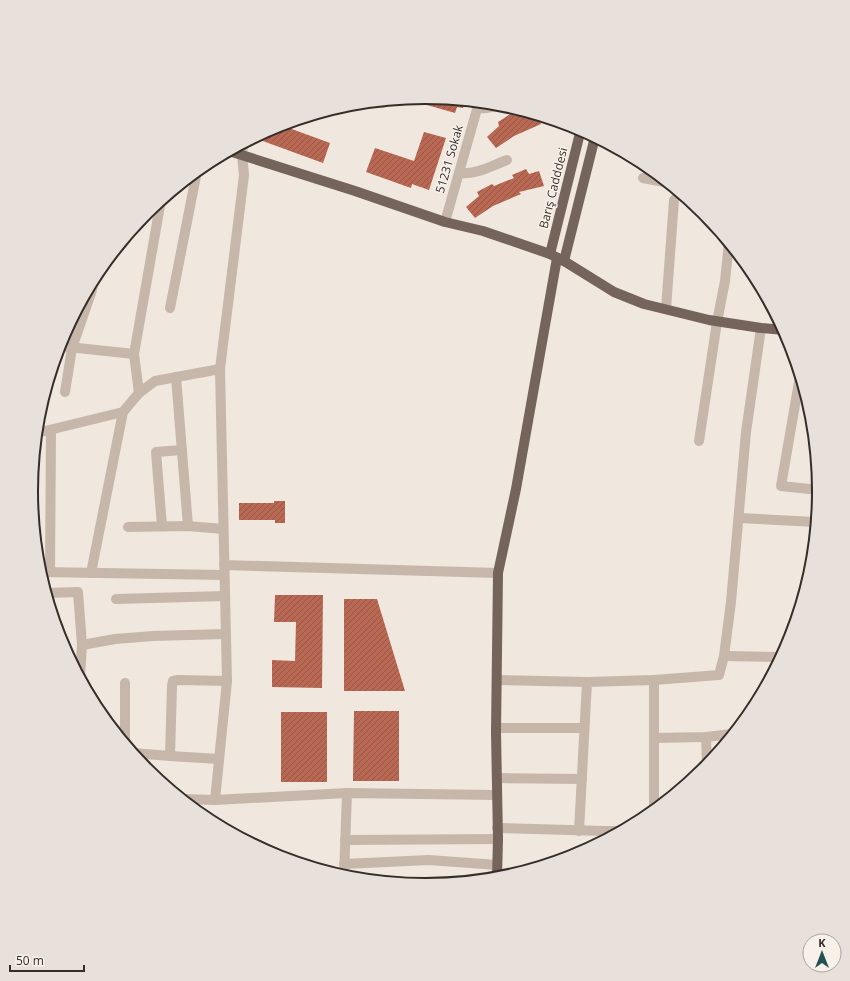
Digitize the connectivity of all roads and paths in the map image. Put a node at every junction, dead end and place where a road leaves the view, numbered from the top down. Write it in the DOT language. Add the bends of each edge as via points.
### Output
graph roads {
  1 [pos="477,107"];
  2 [pos="580,136"];
  3 [pos="593,142"];
  4 [pos="242,150"];
  5 [pos="236,153"];
  6 [pos="242,155"];
  7 [pos="507,160"];
  8 [pos="459,173"];
  9 [pos="643,178"];
  10 [pos="195,179"];
  11 [pos="658,181"];
  12 [pos="674,200"];
  13 [pos="158,211"];
  14 [pos="445,222"];
  15 [pos="730,253"];
  16 [pos="557,258"];
  17 [pos="89,299"];
  18 [pos="170,308"];
  19 [pos="666,309"];
  20 [pos="717,322"];
  21 [pos="761,328"];
  22 [pos="777,329"];
  23 [pos="65,347"];
  24 [pos="72,348"];
  25 [pos="134,354"];
  26 [pos="220,369"];
  27 [pos="176,376"];
  28 [pos="798,387"];
  29 [pos="65,392"];
  30 [pos="138,393"];
  31 [pos="123,412"];
  32 [pos="51,430"];
  33 [pos="42,432"];
  34 [pos="699,441"];
  35 [pos="182,450"];
  36 [pos="812,489"];
  37 [pos="738,518"];
  38 [pos="811,522"];
  39 [pos="162,526"];
  40 [pos="188,526"];
  41 [pos="128,527"];
  42 [pos="224,529"];
  43 [pos="44,559"];
  44 [pos="224,565"];
  45 [pos="47,573"];
  46 [pos="91,573"];
  47 [pos="498,573"];
  48 [pos="224,575"];
  49 [pos="52,593"];
  50 [pos="225,596"];
  51 [pos="116,599"];
  52 [pos="226,634"];
  53 [pos="82,645"];
  54 [pos="724,656"];
  55 [pos="774,657"];
  56 [pos="81,667"];
  57 [pos="497,680"];
  58 [pos="654,680"];
  59 [pos="226,681"];
  60 [pos="587,682"];
  61 [pos="126,684"];
  62 [pos="496,728"];
  63 [pos="584,728"];
  64 [pos="125,735"];
  65 [pos="725,735"];
  66 [pos="706,737"];
  67 [pos="654,738"];
  68 [pos="141,754"];
  69 [pos="707,755"];
  70 [pos="170,756"];
  71 [pos="219,759"];
  72 [pos="497,778"];
  73 [pos="582,779"];
  74 [pos="346,793"];
  75 [pos="497,795"];
  76 [pos="191,799"];
  77 [pos="214,800"];
  78 [pos="654,803"];
  79 [pos="497,828"];
  80 [pos="579,831"];
  81 [pos="609,831"];
  82 [pos="498,839"];
  83 [pos="345,840"];
  84 [pos="344,864"];
  85 [pos="344,869"];
  86 [pos="499,870"];
  87 [pos="489,872"];
  1 -- 8 [label="street, 51231 Sokak"];
  2 -- 16 [label="main road, Barış Cadddesi"];
  3 -- 16 [label="main road"];
  4 -- 6 [label="street"];
  5 -- 6 [label="main road"];
  6 -- 14 [label="main road"];
  6 -- 26 [label="street" via="244,175"];
  7 -- 8 [label="street" via="475,172"];
  8 -- 14 [label="street, 51231 Sokak"];
  9 -- 11 [label="street"];
  10 -- 18 [label="street"];
  12 -- 19 [label="street"];
  13 -- 25 [label="street"];
  14 -- 16 [label="main road" via="483,231"];
  15 -- 20 [label="street"];
  16 -- 19 [label="main road" via="614,292 644,304"];
  16 -- 47 [label="main road" via="516,489"];
  17 -- 24 [label="street"];
  19 -- 20 [label="main road"];
  20 -- 21 [label="main road"];
  20 -- 34 [label="street"];
  21 -- 22 [label="main road"];
  21 -- 37 [label="street" via="746,432"];
  23 -- 24 [label="street"];
  24 -- 25 [label="street"];
  24 -- 29 [label="street"];
  25 -- 30 [label="street"];
  26 -- 27 [label="street"];
  26 -- 42 [label="street"];
  27 -- 30 [label="street" via="155,381"];
  27 -- 35 [label="street"];
  28 -- 36 [label="street" via="781,486"];
  30 -- 31 [label="street"];
  31 -- 32 [label="street"];
  31 -- 46 [label="street"];
  32 -- 33 [label="street"];
  32 -- 43 [label="street"];
  35 -- 39 [label="street" via="156,452"];
  35 -- 40 [label="street"];
  37 -- 38 [label="street"];
  37 -- 54 [label="street"];
  39 -- 40 [label="street"];
  39 -- 41 [label="street"];
  40 -- 42 [label="street"];
  42 -- 44 [label="street"];
  44 -- 47 [label="street"];
  44 -- 48 [label="street"];
  45 -- 46 [label="street"];
  46 -- 48 [label="street"];
  47 -- 57 [label="main road"];
  48 -- 50 [label="street"];
  49 -- 53 [label="street" via="78,592"];
  50 -- 51 [label="street"];
  50 -- 52 [label="street"];
  52 -- 53 [label="street" via="152,636"];
  52 -- 59 [label="street"];
  53 -- 56 [label="street"];
  54 -- 55 [label="street"];
  54 -- 58 [label="street" via="719,675"];
  57 -- 60 [label="street"];
  57 -- 62 [label="main road"];
  58 -- 60 [label="street"];
  58 -- 67 [label="street"];
  59 -- 70 [label="street" via="173,681"];
  59 -- 71 [label="street"];
  60 -- 63 [label="street"];
  61 -- 64 [label="street"];
  62 -- 63 [label="street"];
  62 -- 72 [label="main road"];
  63 -- 73 [label="street"];
  65 -- 66 [label="street"];
  66 -- 67 [label="street"];
  66 -- 69 [label="street"];
  67 -- 78 [label="street"];
  68 -- 70 [label="street"];
  70 -- 71 [label="street"];
  71 -- 77 [label="street"];
  72 -- 73 [label="street"];
  72 -- 75 [label="main road"];
  73 -- 80 [label="street"];
  74 -- 75 [label="street"];
  74 -- 77 [label="street"];
  74 -- 83 [label="street"];
  75 -- 79 [label="main road"];
  76 -- 77 [label="street"];
  79 -- 80 [label="street"];
  79 -- 82 [label="main road"];
  80 -- 81 [label="street"];
  82 -- 83 [label="street"];
  82 -- 86 [label="main road"];
  83 -- 84 [label="street"];
  84 -- 85 [label="street"];
  84 -- 87 [label="street" via="429,860"];
}
